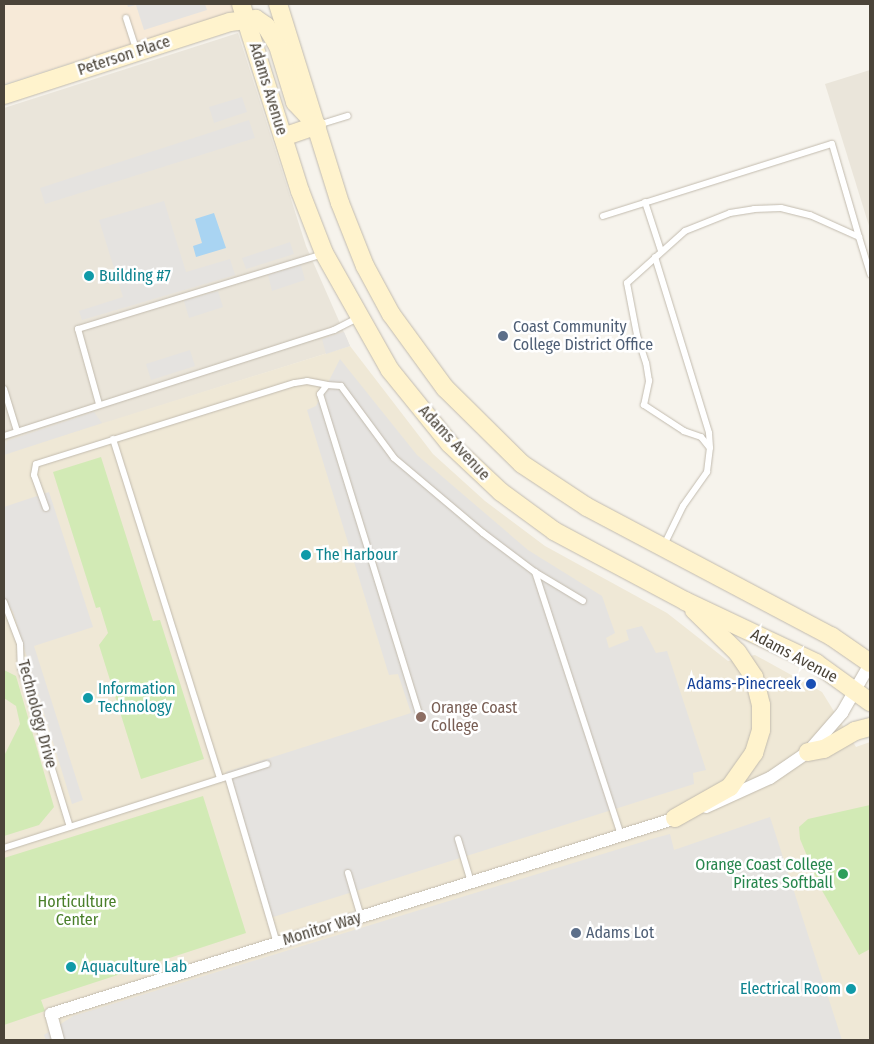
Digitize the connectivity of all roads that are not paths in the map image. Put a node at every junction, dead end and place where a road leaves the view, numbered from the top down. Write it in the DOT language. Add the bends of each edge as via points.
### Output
graph roads {
  1 [pos="278,4"];
  2 [pos="243,11"];
  3 [pos="126,18"];
  4 [pos="137,53"];
  5 [pos="4,94"];
  6 [pos="348,116"];
  7 [pos="317,126"];
  8 [pos="283,137"];
  9 [pos="645,202"];
  10 [pos="603,216"];
  11 [pos="859,237"];
  12 [pos="661,251"];
  13 [pos="324,253"];
  14 [pos="655,257"];
  15 [pos="870,274"];
  16 [pos="391,314"];
  17 [pos="363,324"];
  18 [pos="327,385"];
  19 [pos="4,389"];
  20 [pos="99,404"];
  21 [pos="17,432"];
  22 [pos="4,436"];
  23 [pos="113,439"];
  24 [pos="710,448"];
  25 [pos="46,508"];
  26 [pos="662,548"];
  27 [pos="535,572"];
  28 [pos="583,601"];
  29 [pos="685,601"];
  30 [pos="4,602"];
  31 [pos="870,663"];
  32 [pos="855,690"];
  33 [pos="870,702"];
  34 [pos="420,716"];
  35 [pos="870,727"];
  36 [pos="808,752"];
  37 [pos="267,764"];
  38 [pos="228,777"];
  39 [pos="220,780"];
  40 [pos="676,818"];
  41 [pos="70,827"];
  42 [pos="621,835"];
  43 [pos="458,839"];
  44 [pos="4,848"];
  45 [pos="348,873"];
  46 [pos="471,882"];
  47 [pos="361,917"];
  48 [pos="277,943"];
  49 [pos="58,1040"];
  1 -- 7 [label="main road, Adams Avenue"];
  2 -- 4 [label="main road, Peterson Place"];
  2 -- 7 [label="main road" via="266,26 278,46 295,102"];
  2 -- 8 [label="main road, Adams Avenue"];
  3 -- 4 [label="lane"];
  4 -- 5 [label="main road, Peterson Place"];
  6 -- 7 [label="lane"];
  7 -- 8 [label="main road"];
  7 -- 16 [label="main road, Adams Avenue" via="340,203 365,266"];
  8 -- 13 [label="main road, Adams Avenue"];
  9 -- 10 [label="lane"];
  9 -- 11 [label="lane" via="832,144"];
  9 -- 12 [label="lane"];
  11 -- 12 [label="lane" via="810,214 781,208 754,208 707,221 685,232"];
  11 -- 15 [label="lane"];
  12 -- 14 [label="lane"];
  13 -- 17 [label="main road, Adams Avenue"];
  13 -- 20 [label="lane" via="78,330"];
  14 -- 24 [label="lane" via="709,434"];
  14 -- 24 [label="lane" via="627,284 649,381 644,405 684,431 701,437"];
  16 -- 17 [label="main road"];
  16 -- 26 [label="main road, Adams Avenue" via="445,388 522,464 587,507"];
  17 -- 20 [label="lane" via="334,330"];
  17 -- 29 [label="main road, Adams Avenue" via="390,370 450,444 501,492 554,531"];
  18 -- 23 [label="lane" via="307,381 295,383"];
  18 -- 27 [label="lane" via="341,386 394,458"];
  18 -- 34 [label="lane" via="320,394"];
  19 -- 21 [label="lane"];
  20 -- 21 [label="lane"];
  21 -- 22 [label="lane"];
  23 -- 25 [label="lane" via="36,464 34,475"];
  23 -- 39 [label="lane"];
  24 -- 26 [label="lane" via="707,472 683,506"];
  26 -- 31 [label="main road, Adams Avenue" via="831,636"];
  27 -- 28 [label="lane"];
  27 -- 42 [label="lane"];
  29 -- 32 [label="main road, Adams Avenue" via="816,663"];
  29 -- 40 [label="main road" via="737,652 754,677 761,706 761,730 754,753 730,787"];
  30 -- 41 [label="lane, Technology Drive" via="20,644 22,668"];
  31 -- 32 [label="street, Monitor Way"];
  32 -- 33 [label="main road, Adams Avenue"];
  32 -- 36 [label="street, Monitor Way" via="826,735"];
  35 -- 36 [label="main road" via="855,731 824,749"];
  36 -- 40 [label="street, Monitor Way" via="770,778"];
  37 -- 38 [label="lane"];
  38 -- 39 [label="lane"];
  38 -- 48 [label="lane"];
  39 -- 41 [label="lane"];
  40 -- 42 [label="street, Monitor Way"];
  41 -- 44 [label="lane"];
  42 -- 46 [label="street, Monitor Way"];
  43 -- 46 [label="lane"];
  45 -- 47 [label="lane"];
  46 -- 47 [label="street, Monitor Way"];
  47 -- 48 [label="street, Monitor Way"];
  48 -- 49 [label="street, Monitor Way" via="50,1014"];
}
